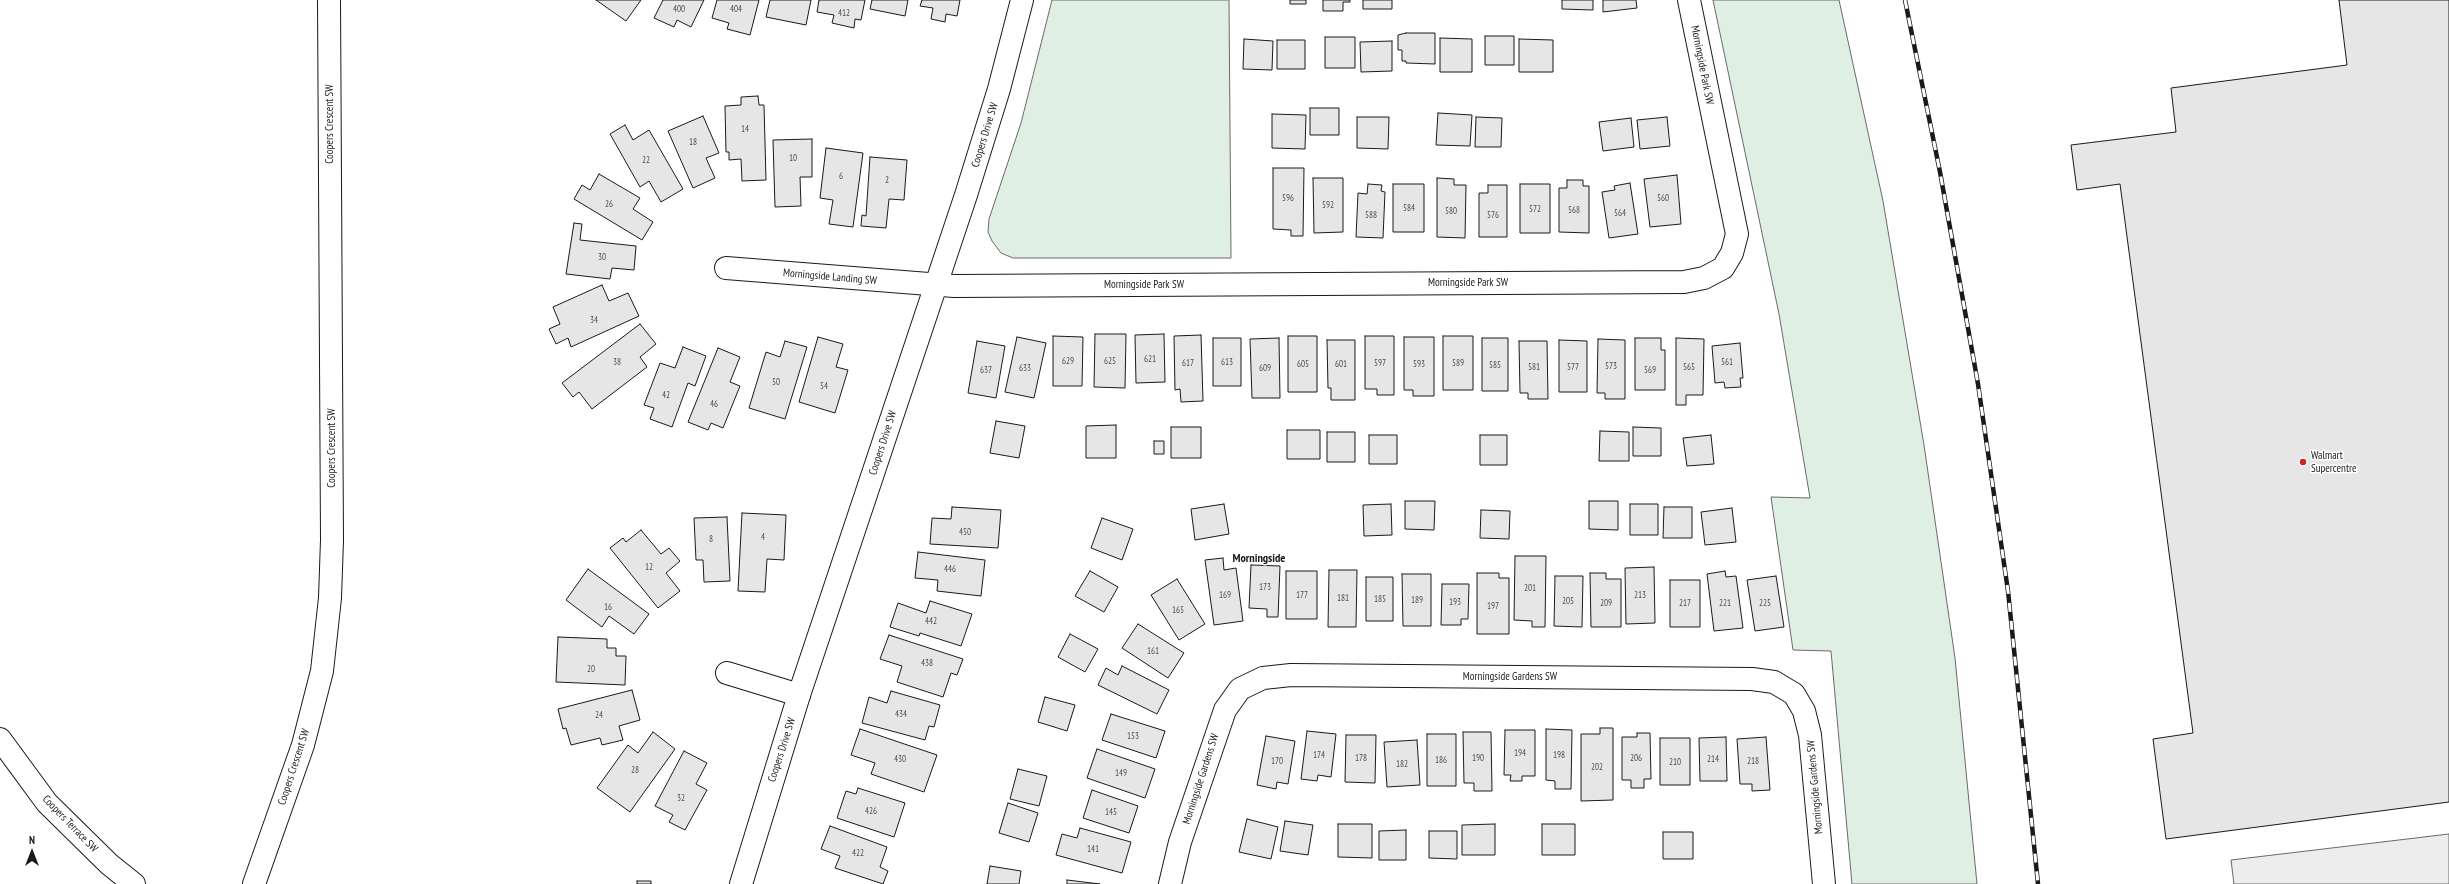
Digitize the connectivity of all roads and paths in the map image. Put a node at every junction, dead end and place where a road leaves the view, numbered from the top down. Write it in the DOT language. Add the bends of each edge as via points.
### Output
graph roads {
  1 [pos="329,0"];
  2 [pos="1022,0"];
  3 [pos="1689,0"];
  4 [pos="726,268"];
  5 [pos="934,286"];
  6 [pos="726,672"];
  7 [pos="799,695"];
  8 [pos="0,738"];
  9 [pos="134,884"];
  10 [pos="254,884"];
  11 [pos="741,884"];
  12 [pos="1170,884"];
  13 [pos="1824,884"];
  1 -- 10 [label="street, Coopers Crescent SW" via="332,532 330,598 322,671 303,745"];
  2 -- 5 [label="street, Coopers Drive SW" via="997,96"];
  3 -- 5 [label="street, Morningside Park SW" via="1737,234 1732,253 1723,268 1704,278 1684,282"];
  4 -- 5 [label="street, Morningside Landing SW"];
  5 -- 7 [label="street, Coopers Drive SW"];
  6 -- 7 [label="street"];
  7 -- 11 [label="street, Coopers Drive SW"];
  8 -- 9 [label="street, Coopers Terrace SW" via="48,803 109,864"];
  12 -- 13 [label="street, Morningside Gardens SW" via="1180,842 1225,710 1240,689 1263,678 1291,675 1752,679 1774,682 1794,694 1806,717 1810,735"];
}
